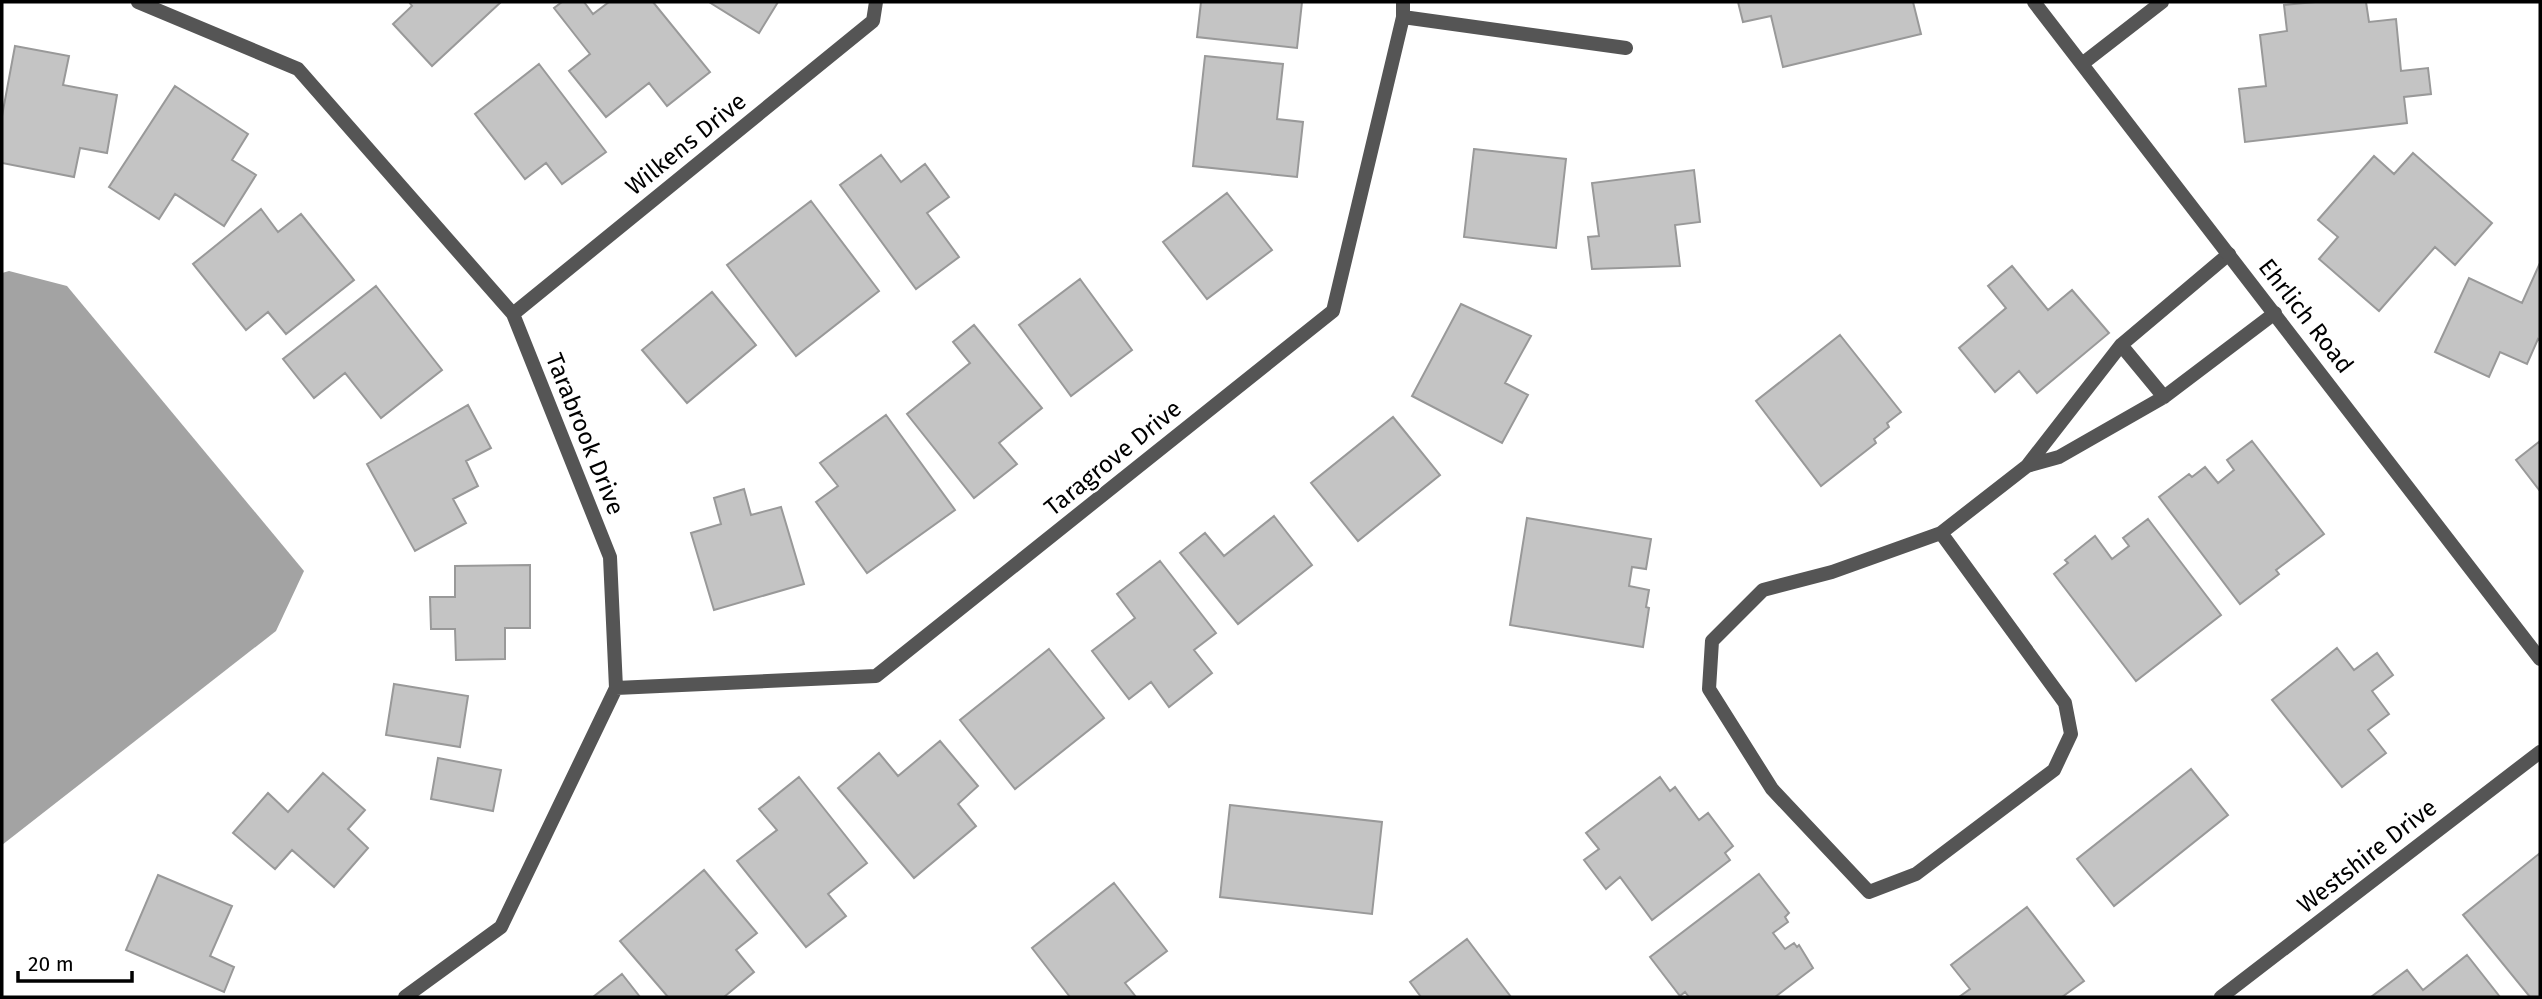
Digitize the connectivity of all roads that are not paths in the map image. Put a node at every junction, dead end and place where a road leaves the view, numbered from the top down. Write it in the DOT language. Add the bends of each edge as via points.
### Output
graph roads {
  1 [pos="138,2"];
  2 [pos="876,2"];
  3 [pos="1402,2"];
  4 [pos="2034,2"];
  5 [pos="2162,2"];
  6 [pos="1403,17"];
  7 [pos="1626,48"];
  8 [pos="2082,64"];
  9 [pos="2229,254"];
  10 [pos="2275,313"];
  11 [pos="513,314"];
  12 [pos="2121,345"];
  13 [pos="2164,397"];
  14 [pos="2027,466"];
  15 [pos="1941,533"];
  16 [pos="2540,659"];
  17 [pos="616,688"];
  18 [pos="2540,752"];
  19 [pos="405,997"];
  20 [pos="2221,997"];
  1 -- 11 [label="street, Tarabrook Drive" via="298,69"];
  2 -- 11 [label="street, Wilkens Drive" via="873,21"];
  3 -- 6 [label="street, Taragrove Drive"];
  4 -- 8 [label="street, Ehrlich Road"];
  5 -- 8 [label="street"];
  6 -- 7 [label="street"];
  6 -- 17 [label="street, Taragrove Drive" via="1333,311 876,676"];
  8 -- 9 [label="street, Ehrlich Road"];
  9 -- 10 [label="street, Ehrlich Road"];
  9 -- 12 [label="street"];
  10 -- 13 [label="street"];
  10 -- 16 [label="street, Ehrlich Road"];
  11 -- 17 [label="street, Tarabrook Drive" via="610,557"];
  12 -- 13 [label="street"];
  12 -- 14 [label="street"];
  13 -- 14 [label="street" via="2059,457"];
  14 -- 15 [label="street"];
  15 -- 15 [label="street" via="1832,572 1763,590 1712,641 1709,689 1772,789 1869,892 1916,874 2054,770 2071,734 2065,703"];
  17 -- 19 [label="street, Tarabrook Drive" via="501,927"];
  18 -- 20 [label="street, Westshire Drive"];
}
